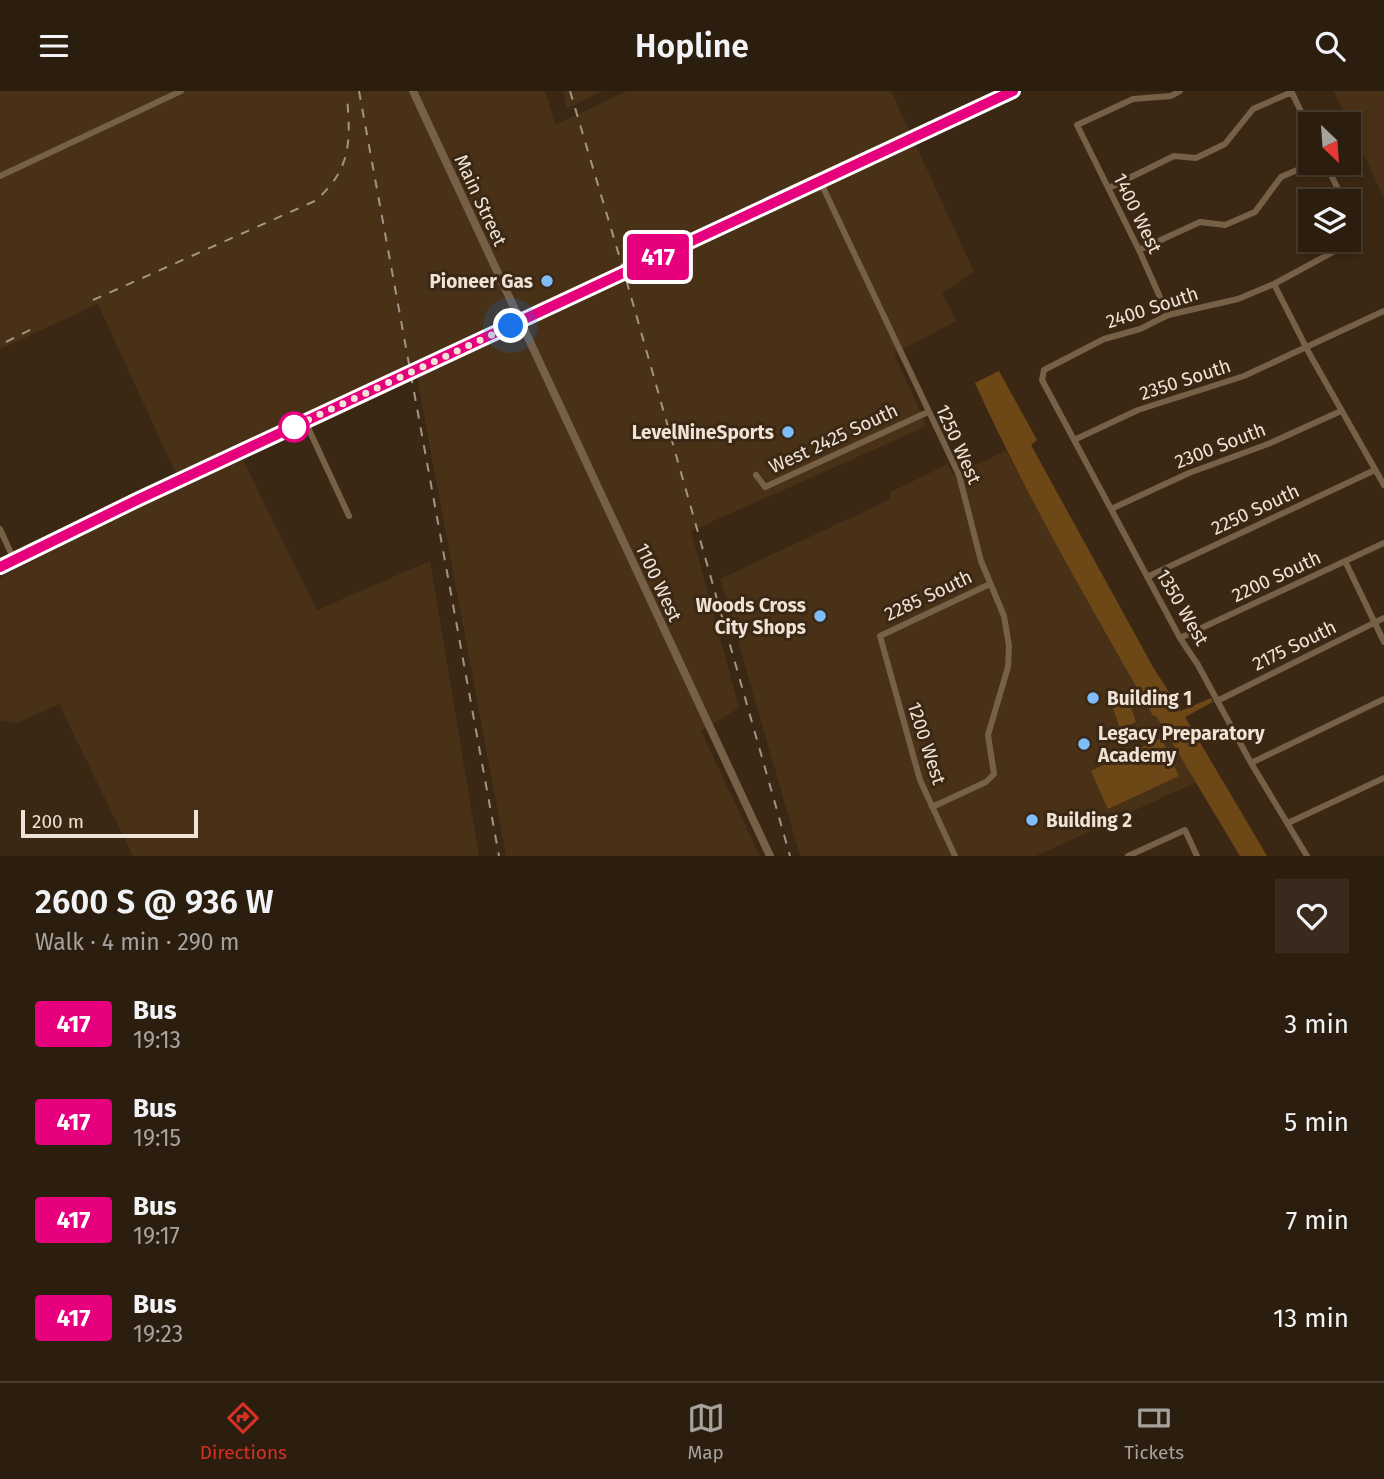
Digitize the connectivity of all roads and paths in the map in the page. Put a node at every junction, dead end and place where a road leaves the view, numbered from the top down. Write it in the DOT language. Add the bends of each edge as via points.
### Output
graph roads {
  1 [pos="181,91"];
  2 [pos="413,91"];
  3 [pos="1013,91"];
  4 [pos="1129,91"];
  5 [pos="1180,91"];
  6 [pos="1291,92"];
  7 [pos="1133,99"];
  8 [pos="1301,112"];
  9 [pos="1298,170"];
  10 [pos="0,176"];
  11 [pos="820,181"];
  12 [pos="1109,188"];
  13 [pos="1139,250"];
  14 [pos="1335,252"];
  15 [pos="1274,284"];
  16 [pos="1384,311"];
  17 [pos="1168,315"];
  18 [pos="520,321"];
  19 [pos="1306,348"];
  20 [pos="1044,370"];
  21 [pos="1341,411"];
  22 [pos="928,412"];
  23 [pos="305,421"];
  24 [pos="1074,440"];
  25 [pos="1375,470"];
  26 [pos="756,475"];
  27 [pos="1384,485"];
  28 [pos="1111,509"];
  29 [pos="349,516"];
  30 [pos="0,529"];
  31 [pos="1384,543"];
  32 [pos="14,560"];
  33 [pos="1345,562"];
  34 [pos="0,567"];
  35 [pos="1147,577"];
  36 [pos="990,584"];
  37 [pos="1384,618"];
  38 [pos="1375,622"];
  39 [pos="880,636"];
  40 [pos="1180,638"];
  41 [pos="1384,642"];
  42 [pos="1384,699"];
  43 [pos="1217,701"];
  44 [pos="1251,763"];
  45 [pos="1384,778"];
  46 [pos="932,807"];
  47 [pos="1288,823"];
  48 [pos="770,856"];
  49 [pos="955,856"];
  50 [pos="1128,856"];
  51 [pos="1196,856"];
  52 [pos="1307,856"];
  1 -- 10 [label="street"];
  2 -- 18 [label="street, Main Street"];
  3 -- 11 [label="main road"];
  4 -- 7 [label="street"];
  5 -- 7 [label="street"];
  6 -- 8 [label="street"];
  6 -- 12 [label="street" via="1253,109 1226,143 1196,158 1174,156"];
  7 -- 12 [label="street, 1400 West" via="1077,125"];
  9 -- 13 [label="street" via="1281,177 1255,212 1225,225 1200,222"];
  11 -- 18 [label="main road"];
  11 -- 22 [label="street, 1250 West"];
  12 -- 13 [label="street, 1400 West"];
  13 -- 17 [label="street, 1400 West"];
  14 -- 15 [label="street"];
  15 -- 17 [label="street, 2400 South" via="1238,299"];
  15 -- 19 [label="street"];
  16 -- 19 [label="street, 2350 South"];
  17 -- 20 [label="street, 2400 South" via="1104,339"];
  18 -- 23 [label="main road"];
  18 -- 48 [label="street, 1100 West"];
  19 -- 21 [label="street"];
  19 -- 24 [label="street, 2350 South" via="1244,376 1138,410"];
  20 -- 24 [label="street, 1350 West" via="1042,380"];
  21 -- 25 [label="street"];
  21 -- 28 [label="street, 2300 South"];
  22 -- 26 [label="street, West 2425 South" via="765,487"];
  22 -- 36 [label="street, 1250 West" via="959,475"];
  23 -- 29 [label="street"];
  23 -- 32 [label="main road"];
  24 -- 28 [label="street, 1350 West"];
  25 -- 27 [label="street"];
  25 -- 35 [label="street, 2250 South"];
  28 -- 35 [label="street, 1350 West"];
  30 -- 32 [label="street"];
  31 -- 33 [label="street, 2200 South"];
  32 -- 34 [label="main road"];
  33 -- 38 [label="street"];
  33 -- 40 [label="street, 2200 South"];
  35 -- 40 [label="street, 1350 West"];
  36 -- 39 [label="street, 2285 South"];
  36 -- 46 [label="street, 1250 West" via="1004,616 1009,646 1006,679 989,730 994,774 989,781"];
  37 -- 38 [label="street, 2175 South"];
  38 -- 41 [label="street"];
  38 -- 43 [label="street, 2175 South"];
  39 -- 46 [label="street, 1200 West"];
  40 -- 43 [label="street, 1350 West"];
  42 -- 44 [label="street"];
  43 -- 44 [label="street, 1350 West"];
  44 -- 47 [label="street, 1350 West"];
  45 -- 47 [label="street"];
  46 -- 49 [label="street, 1200 West"];
  47 -- 52 [label="street, 1350 West"];
  50 -- 51 [label="street" via="1185,830"];
}
